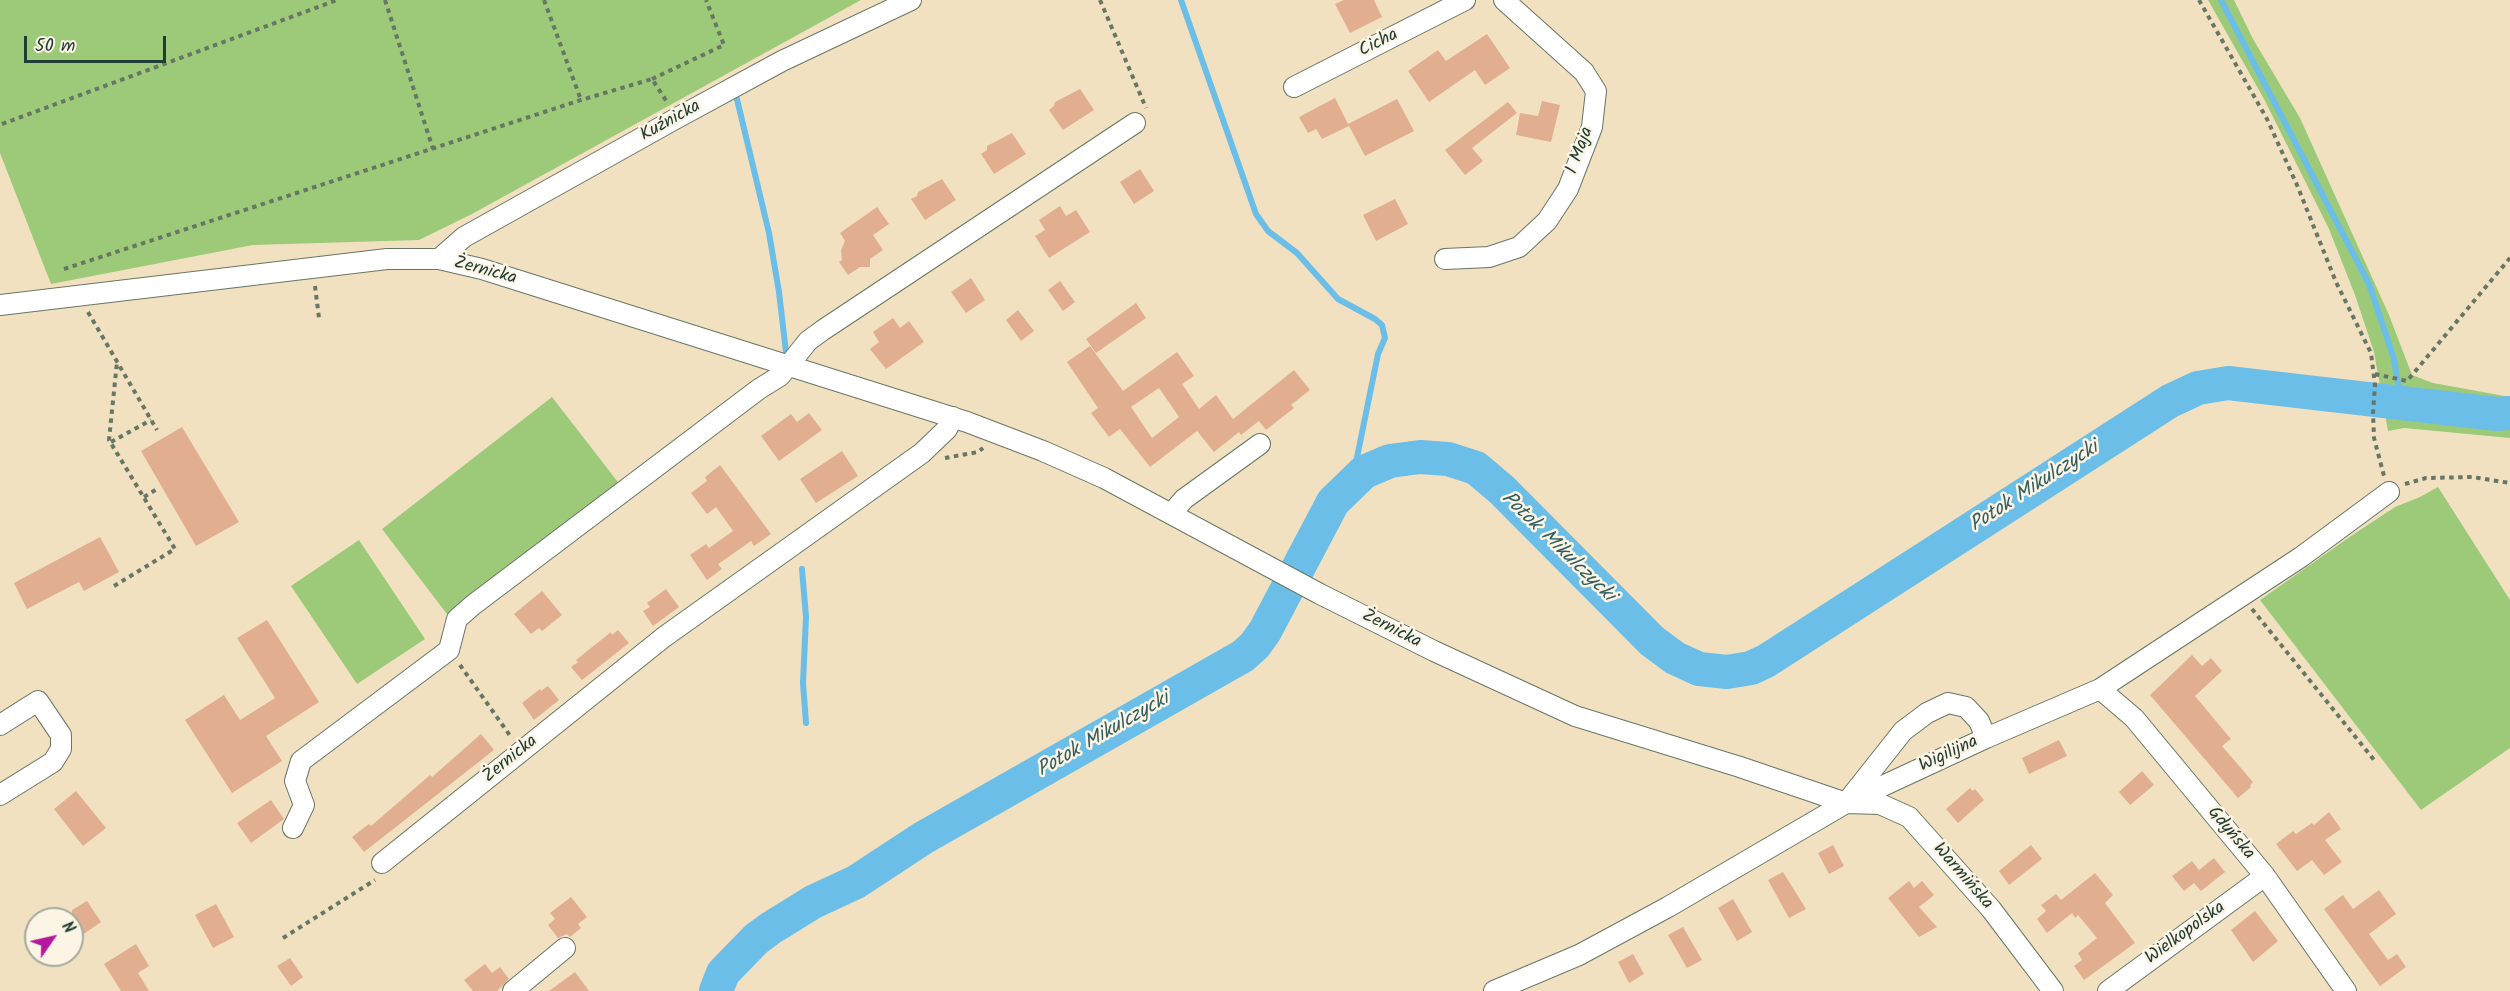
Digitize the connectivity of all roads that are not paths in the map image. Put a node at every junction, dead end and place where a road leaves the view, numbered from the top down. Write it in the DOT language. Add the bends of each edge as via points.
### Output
graph roads {
  1 [pos="911,0"];
  2 [pos="1465,0"];
  3 [pos="1504,0"];
  4 [pos="1294,87"];
  5 [pos="1135,123"];
  6 [pos="439,259"];
  7 [pos="1445,259"];
  8 [pos="0,305"];
  9 [pos="789,366"];
  10 [pos="952,417"];
  11 [pos="1260,444"];
  12 [pos="2389,492"];
  13 [pos="1172,513"];
  14 [pos="2100,689"];
  15 [pos="0,725"];
  16 [pos="1986,738"];
  17 [pos="0,795"];
  18 [pos="1846,803"];
  19 [pos="293,828"];
  20 [pos="382,863"];
  21 [pos="2265,876"];
  22 [pos="565,948"];
  23 [pos="513,991"];
  24 [pos="1494,991"];
  25 [pos="2053,991"];
  26 [pos="2108,991"];
  27 [pos="2346,991"];
  1 -- 6 [label="street, Kuźnicka" via="782,61 677,118 464,237"];
  2 -- 4 [label="street, Cicha"];
  3 -- 7 [label="street, 1 Maja" via="1584,72 1596,91 1592,127 1568,189 1547,221 1519,247 1489,257"];
  5 -- 9 [label="street" via="823,330 808,341"];
  6 -- 8 [label="street, Żernicka" via="387,260"];
  6 -- 9 [label="street, Żernicka" via="482,269"];
  9 -- 10 [label="street, Żernicka"];
  9 -- 19 [label="street" via="472,605 457,619 449,650 301,761 295,781 304,805"];
  10 -- 13 [label="street, Żernicka" via="1043,451"];
  10 -- 20 [label="street, Żernicka" via="947,429 922,453 664,637"];
  11 -- 13 [label="street" via="1184,499"];
  12 -- 14 [label="street, Wigilijna" via="2301,557"];
  13 -- 18 [label="street, Żernicka" via="1320,594 1575,716"];
  14 -- 16 [label="street, Wigilijna"];
  14 -- 21 [label="street, Gdyńska" via="2134,718"];
  15 -- 17 [label="street" via="38,701 58,728 62,742 53,762"];
  16 -- 18 [label="street, Wigilijna"];
  16 -- 18 [label="street" via="1979,721 1966,706 1948,703 1903,731"];
  18 -- 24 [label="street, Wigilijna" via="1589,950"];
  18 -- 25 [label="street, Warmińska" via="1880,804 1909,817 1991,909"];
  21 -- 26 [label="street, Wielkopolska"];
  21 -- 27 [label="street, Gdyńska"];
  22 -- 23 [label="street"];
}
